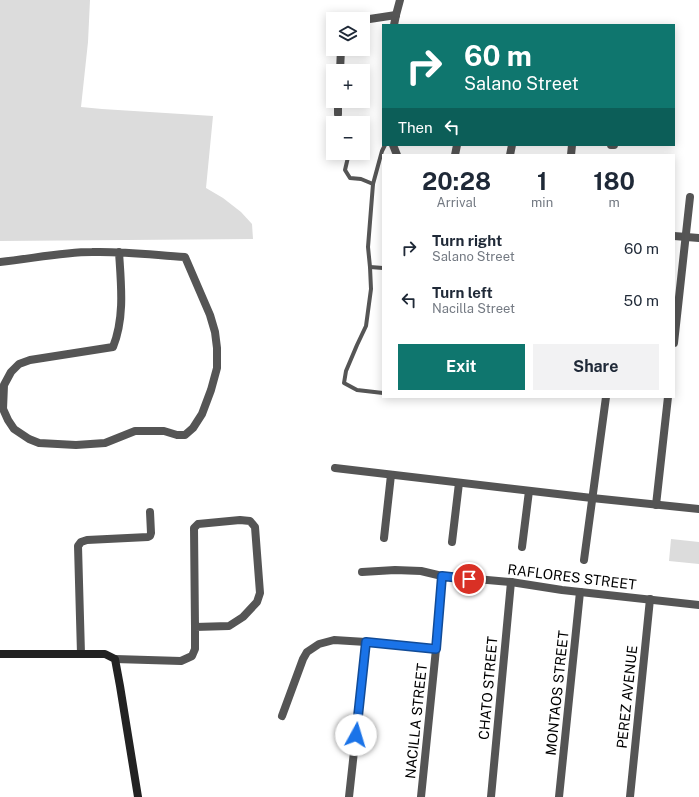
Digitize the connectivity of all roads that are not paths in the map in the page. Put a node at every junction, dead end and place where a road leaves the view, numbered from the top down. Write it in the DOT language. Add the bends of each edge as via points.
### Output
graph roads {
  1 [pos="400,0"];
  2 [pos="396,15"];
  3 [pos="370,19"];
  4 [pos="394,24"];
  5 [pos="338,108"];
  6 [pos="338,114"];
  7 [pos="384,146"];
  8 [pos="347,160"];
  9 [pos="373,184"];
  10 [pos="690,197"];
  11 [pos="675,236"];
  12 [pos="686,237"];
  13 [pos="699,238"];
  14 [pos="120,252"];
  15 [pos="0,262"];
  16 [pos="370,267"];
  17 [pos="382,268"];
  18 [pos="675,334"];
  19 [pos="382,393"];
  20 [pos="606,398"];
  21 [pos="668,398"];
  22 [pos="335,468"];
  23 [pos="391,475"];
  24 [pos="459,483"];
  25 [pos="529,491"];
  26 [pos="592,498"];
  27 [pos="656,505"];
  28 [pos="699,509"];
  29 [pos="150,512"];
  30 [pos="384,538"];
  31 [pos="452,542"];
  32 [pos="522,547"];
  33 [pos="584,560"];
  34 [pos="362,572"];
  35 [pos="442,576"];
  36 [pos="511,582"];
  37 [pos="580,592"];
  38 [pos="650,599"];
  39 [pos="699,605"];
  40 [pos="195,627"];
  41 [pos="366,642"];
  42 [pos="436,649"];
  43 [pos="0,654"];
  44 [pos="81,654"];
  45 [pos="115,659"];
  46 [pos="282,716"];
  47 [pos="138,797"];
  48 [pos="350,797"];
  49 [pos="421,797"];
  50 [pos="491,797"];
  51 [pos="559,797"];
  52 [pos="630,797"];
  1 -- 2 [label="street"];
  2 -- 3 [label="street"];
  2 -- 4 [label="street"];
  5 -- 6 [label="street"];
  7 -- 9 [label="lane"];
  8 -- 9 [label="lane" via="345,170 350,178"];
  9 -- 16 [label="lane" via="368,247"];
  10 -- 12 [label="street"];
  11 -- 12 [label="street"];
  12 -- 13 [label="street"];
  12 -- 18 [label="street"];
  14 -- 14 [label="street" via="185,257 216,332 217,368 202,414 185,434 135,431 105,443 76,445 39,443 29,439 14,429 8,420 3,409 4,385 19,364 30,360 113,348 120,328 122,301"];
  14 -- 15 [label="street" via="76,253"];
  16 -- 17 [label="lane"];
  16 -- 19 [label="lane" via="371,289 366,326 346,372 344,383 357,390"];
  20 -- 26 [label="street"];
  21 -- 27 [label="street"];
  22 -- 23 [label="street"];
  23 -- 24 [label="street"];
  23 -- 30 [label="street"];
  24 -- 25 [label="street"];
  24 -- 31 [label="street"];
  25 -- 26 [label="street"];
  25 -- 32 [label="street"];
  26 -- 27 [label="street"];
  26 -- 33 [label="street"];
  27 -- 28 [label="street"];
  29 -- 44 [label="street" via="151,533 148,537 87,540 80,542 78,546"];
  34 -- 35 [label="street, RAFLORES STREET" via="421,571"];
  35 -- 36 [label="street, RAFLORES STREET"];
  35 -- 42 [label="street, NACILLA STREET"];
  36 -- 37 [label="street, RAFLORES STREET"];
  36 -- 50 [label="street, CHATO STREET"];
  37 -- 38 [label="street, RAFLORES STREET"];
  37 -- 51 [label="street, MONTAOS STREET"];
  38 -- 39 [label="street, RAFLORES STREET"];
  38 -- 52 [label="street, PEREZ AVENUE"];
  40 -- 40 [label="street" via="194,528 198,524 250,521 255,527 260,593 257,602 243,617 229,626"];
  40 -- 45 [label="street" via="192,656 181,661"];
  41 -- 42 [label="street"];
  41 -- 46 [label="street" via="334,640 319,644 307,652"];
  41 -- 48 [label="street"];
  42 -- 49 [label="street, NACILLA STREET"];
  43 -- 44 [label="street"];
  44 -- 45 [label="street" via="105,654"];
  45 -- 47 [label="street"];
}
